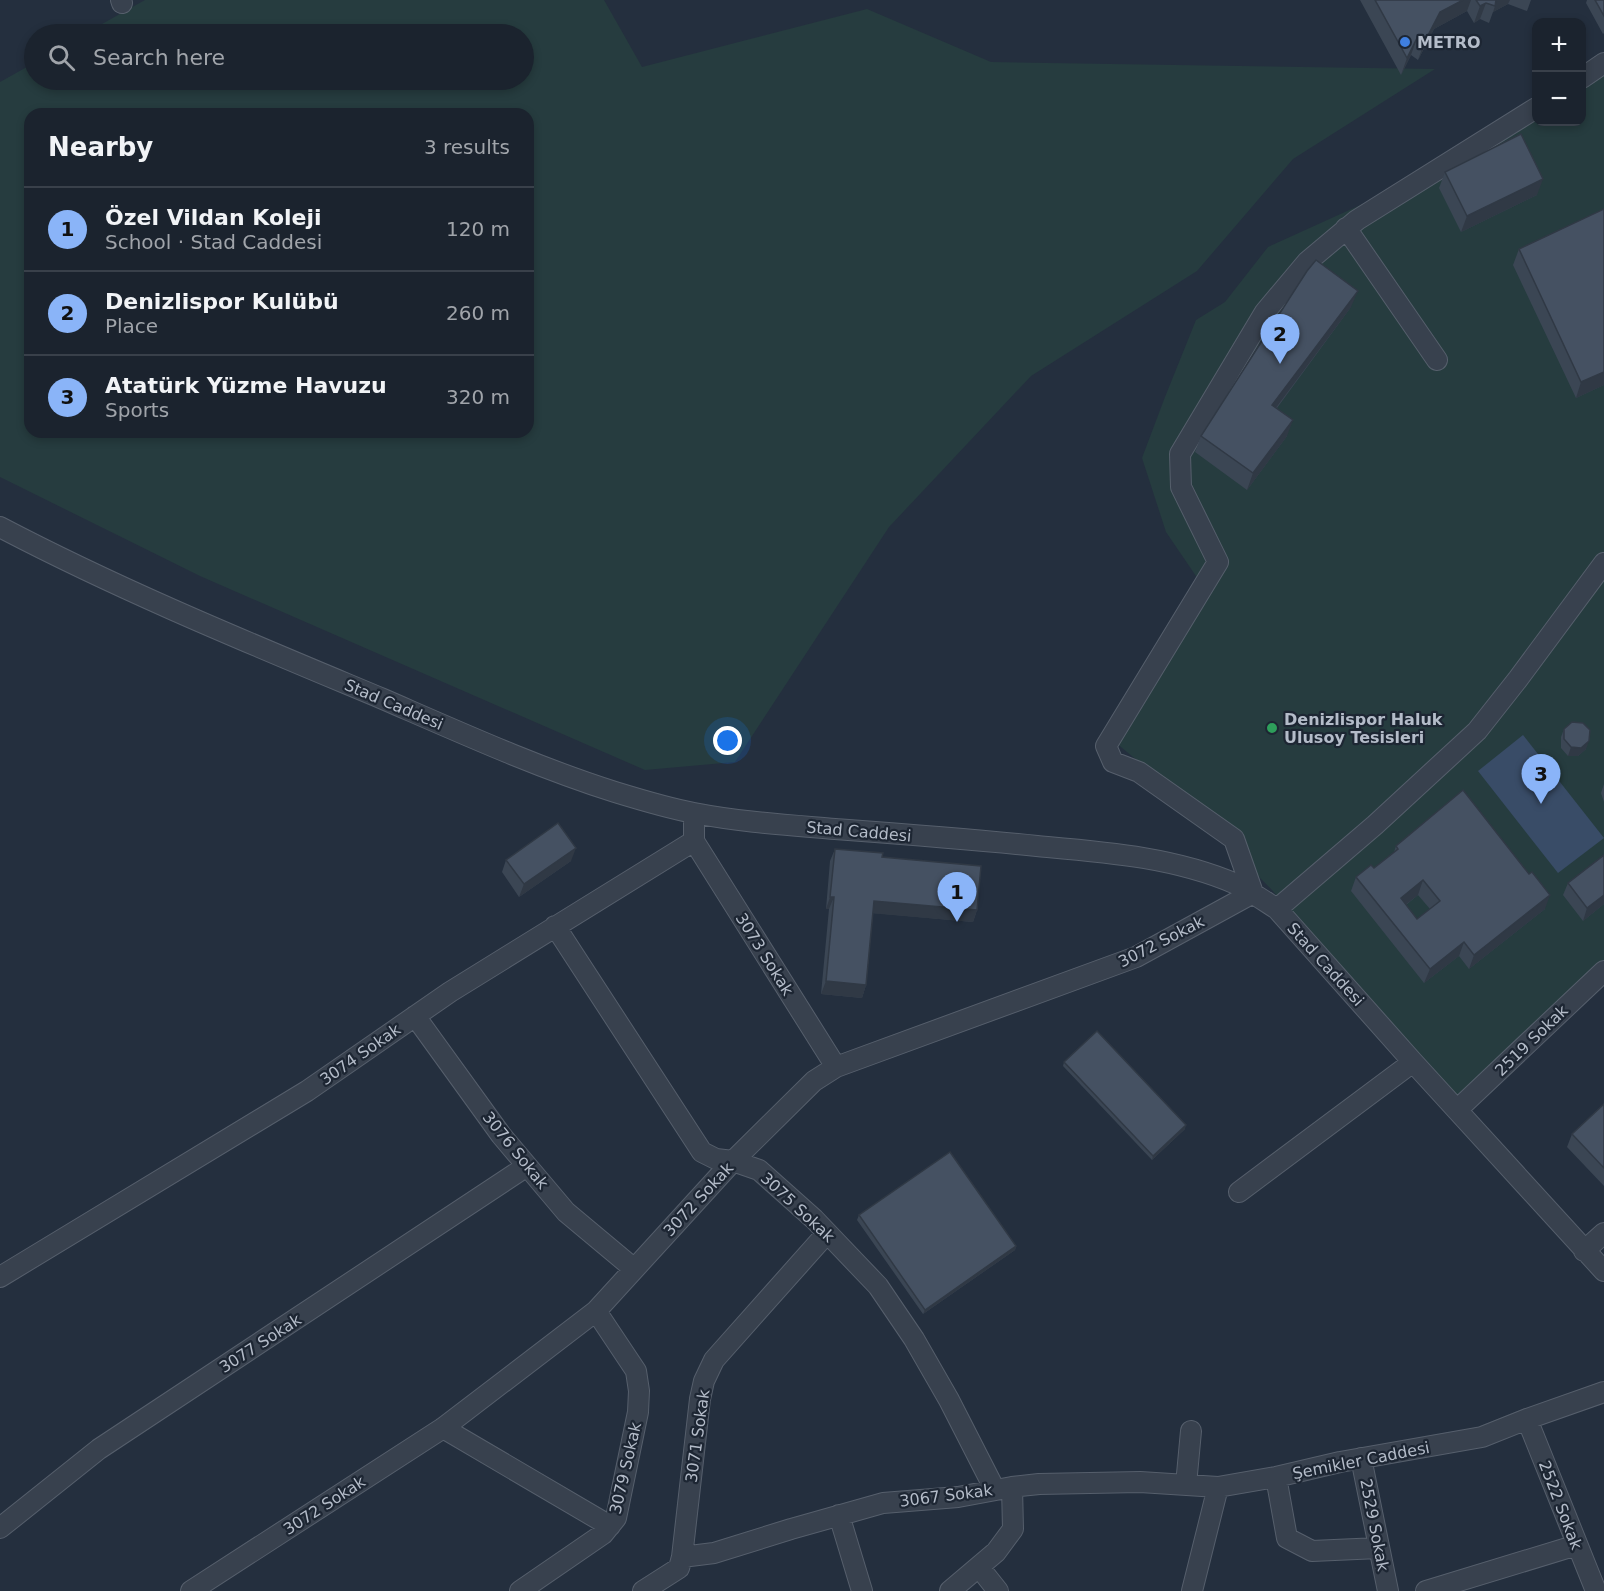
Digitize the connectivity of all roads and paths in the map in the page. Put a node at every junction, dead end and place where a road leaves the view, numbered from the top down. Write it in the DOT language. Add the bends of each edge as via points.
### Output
graph roads {
  1 [pos="1604,63"];
  2 [pos="1586,75"];
  3 [pos="1532,111"];
  4 [pos="1346,228"];
  5 [pos="1437,360"];
  6 [pos="0,527"];
  7 [pos="1604,563"];
  8 [pos="694,813"];
  9 [pos="694,841"];
  10 [pos="1253,893"];
  11 [pos="1277,909"];
  12 [pos="555,926"];
  13 [pos="1604,971"];
  14 [pos="415,1016"];
  15 [pos="1413,1062"];
  16 [pos="836,1067"];
  17 [pos="1457,1110"];
  18 [pos="733,1161"];
  19 [pos="527,1166"];
  20 [pos="1239,1192"];
  21 [pos="827,1233"];
  22 [pos="1604,1233"];
  23 [pos="1584,1251"];
  24 [pos="633,1268"];
  25 [pos="1604,1271"];
  26 [pos="0,1277"];
  27 [pos="596,1311"];
  28 [pos="1604,1392"];
  29 [pos="1527,1419"];
  30 [pos="443,1428"];
  31 [pos="1191,1431"];
  32 [pos="1361,1458"];
  33 [pos="1276,1477"];
  34 [pos="1186,1485"];
  35 [pos="1218,1487"];
  36 [pos="1003,1489"];
  37 [pos="838,1515"];
  38 [pos="610,1526"];
  39 [pos="0,1528"];
  40 [pos="1577,1545"];
  41 [pos="1379,1548"];
  42 [pos="682,1557"];
  43 [pos="1595,1565"];
  44 [pos="979,1567"];
  45 [pos="191,1591"];
  46 [pos="520,1591"];
  47 [pos="643,1591"];
  48 [pos="862,1591"];
  49 [pos="950,1591"];
  50 [pos="998,1591"];
  51 [pos="1192,1591"];
  52 [pos="1388,1591"];
  53 [pos="1426,1591"];
  54 [pos="1596,1591"];
  1 -- 2 [label="street"];
  3 -- 4 [label="street"];
  4 -- 5 [label="street"];
  4 -- 10 [label="street" via="1307,261 1265,312 1180,454 1181,487 1218,562 1106,746 1113,762 1139,772 1234,839"];
  6 -- 8 [label="street, Stad Caddesi" via="96,576 528,761 657,805"];
  7 -- 11 [label="street" via="1477,730"];
  8 -- 9 [label="street"];
  8 -- 10 [label="street, Stad Caddesi" via="745,822 964,839 1152,860 1216,876"];
  9 -- 12 [label="street, 3074 Sokak"];
  9 -- 16 [label="street, 3073 Sokak"];
  10 -- 11 [label="street, Stad Caddesi"];
  10 -- 16 [label="street, 3072 Sokak" via="1136,957"];
  11 -- 15 [label="street, Stad Caddesi"];
  12 -- 14 [label="street, 3074 Sokak"];
  12 -- 18 [label="street, 3075 Sokak" via="702,1152 716,1160"];
  13 -- 17 [label="street, 2519 Sokak"];
  14 -- 19 [label="street, 3076 Sokak"];
  14 -- 26 [label="street, 3074 Sokak" via="307,1091"];
  15 -- 17 [label="street, Stad Caddesi"];
  15 -- 20 [label="street"];
  16 -- 18 [label="street, 3072 Sokak" via="814,1081"];
  17 -- 23 [label="street, Stad Caddesi"];
  18 -- 21 [label="street, 3075 Sokak" via="759,1170"];
  18 -- 24 [label="street, 3072 Sokak"];
  19 -- 24 [label="street, 3076 Sokak" via="567,1212"];
  19 -- 39 [label="street, 3077 Sokak" via="99,1449"];
  21 -- 36 [label="street, 3075 Sokak" via="878,1286"];
  21 -- 42 [label="street, 3071 Sokak" via="714,1360 704,1381"];
  22 -- 23 [label="street"];
  23 -- 25 [label="street, Stad Caddesi"];
  24 -- 27 [label="street, 3072 Sokak"];
  27 -- 30 [label="street, 3072 Sokak"];
  27 -- 38 [label="street, 3079 Sokak" via="636,1371 639,1391 639,1412 616,1518"];
  28 -- 29 [label="street, Şemikler Caddesi"];
  29 -- 32 [label="street, Şemikler Caddesi" via="1482,1437"];
  29 -- 40 [label="street, 2522 Sokak"];
  30 -- 38 [label="street"];
  30 -- 45 [label="street, 3072 Sokak"];
  31 -- 34 [label="street"];
  32 -- 33 [label="street, Şemikler Caddesi"];
  32 -- 41 [label="street, 2529 Sokak"];
  33 -- 35 [label="street, Şemikler Caddesi"];
  33 -- 41 [label="street" via="1287,1538 1312,1551"];
  34 -- 35 [label="street, 3067 Sokak"];
  34 -- 36 [label="street, 3067 Sokak" via="1040,1484"];
  35 -- 51 [label="street"];
  36 -- 37 [label="street, 3067 Sokak" via="883,1503"];
  36 -- 44 [label="street" via="1012,1529 996,1552"];
  37 -- 42 [label="street, 3067 Sokak" via="714,1553"];
  37 -- 48 [label="street"];
  38 -- 46 [label="street, 3079 Sokak"];
  40 -- 43 [label="street, 2522 Sokak"];
  40 -- 53 [label="street"];
  41 -- 52 [label="street, 2529 Sokak"];
  42 -- 47 [label="street" via="680,1568"];
  43 -- 54 [label="street, 2522 Sokak"];
  44 -- 49 [label="street"];
  44 -- 50 [label="street"];
}
